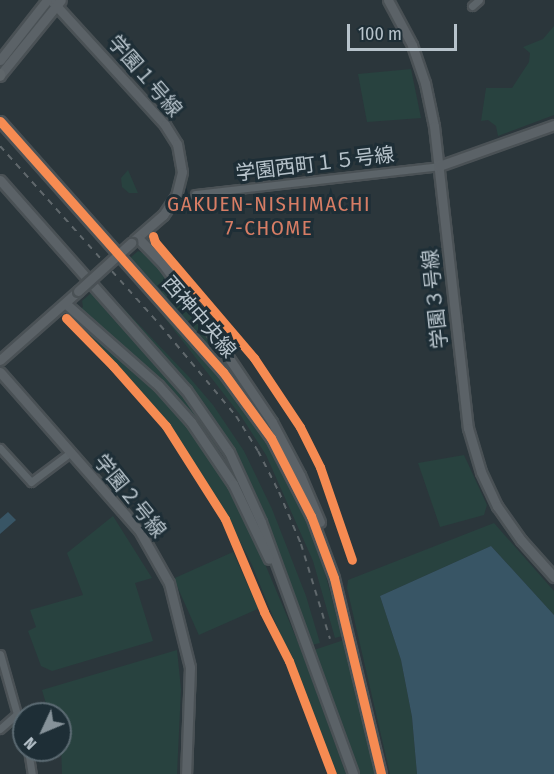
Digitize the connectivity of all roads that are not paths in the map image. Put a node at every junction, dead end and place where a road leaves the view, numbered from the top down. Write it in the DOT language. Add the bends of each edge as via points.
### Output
graph roads {
  1 [pos="388,0"];
  2 [pos="479,0"];
  3 [pos="54,1"];
  4 [pos="472,6"];
  5 [pos="0,60"];
  6 [pos="0,75"];
  7 [pos="0,121"];
  8 [pos="554,125"];
  9 [pos="439,166"];
  10 [pos="0,180"];
  11 [pos="195,194"];
  12 [pos="134,240"];
  13 [pos="65,303"];
  14 [pos="0,360"];
  15 [pos="0,372"];
  16 [pos="0,448"];
  17 [pos="71,452"];
  18 [pos="554,577"];
  19 [pos="334,578"];
  20 [pos="289,596"];
  21 [pos="0,654"];
  22 [pos="14,702"];
  23 [pos="12,718"];
  24 [pos="0,728"];
  25 [pos="186,774"];
  26 [pos="353,774"];
  27 [pos="381,774"];
  1 -- 9 [label="street, 学園３号線" via="412,45 425,83"];
  2 -- 4 [label="street"];
  3 -- 5 [label="street"];
  3 -- 6 [label="street"];
  3 -- 12 [label="street, 学園１号線" via="165,125 177,144 182,172 176,196 163,216"];
  7 -- 19 [label="street, 西神中央線" via="246,401 297,486"];
  8 -- 9 [label="street"];
  9 -- 11 [label="street, 学園西町１５号線"];
  9 -- 18 [label="street, 学園３号線" via="468,428 481,472 497,506"];
  10 -- 20 [label="street" via="206,416 249,491"];
  12 -- 13 [label="street, 学園１号線, bridge"];
  12 -- 19 [label="street" via="163,264 187,296 285,445 319,519"];
  13 -- 14 [label="street"];
  13 -- 20 [label="street" via="158,385 191,422 233,484"];
  15 -- 17 [label="street, 学園２号線"];
  16 -- 17 [label="street" via="31,482"];
  17 -- 25 [label="street, 学園２号線" via="139,530 169,583 190,667"];
  19 -- 27 [label="street, 西神中央線"];
  20 -- 26 [label="street"];
  21 -- 22 [label="street"];
  23 -- 24 [label="street"];
}
